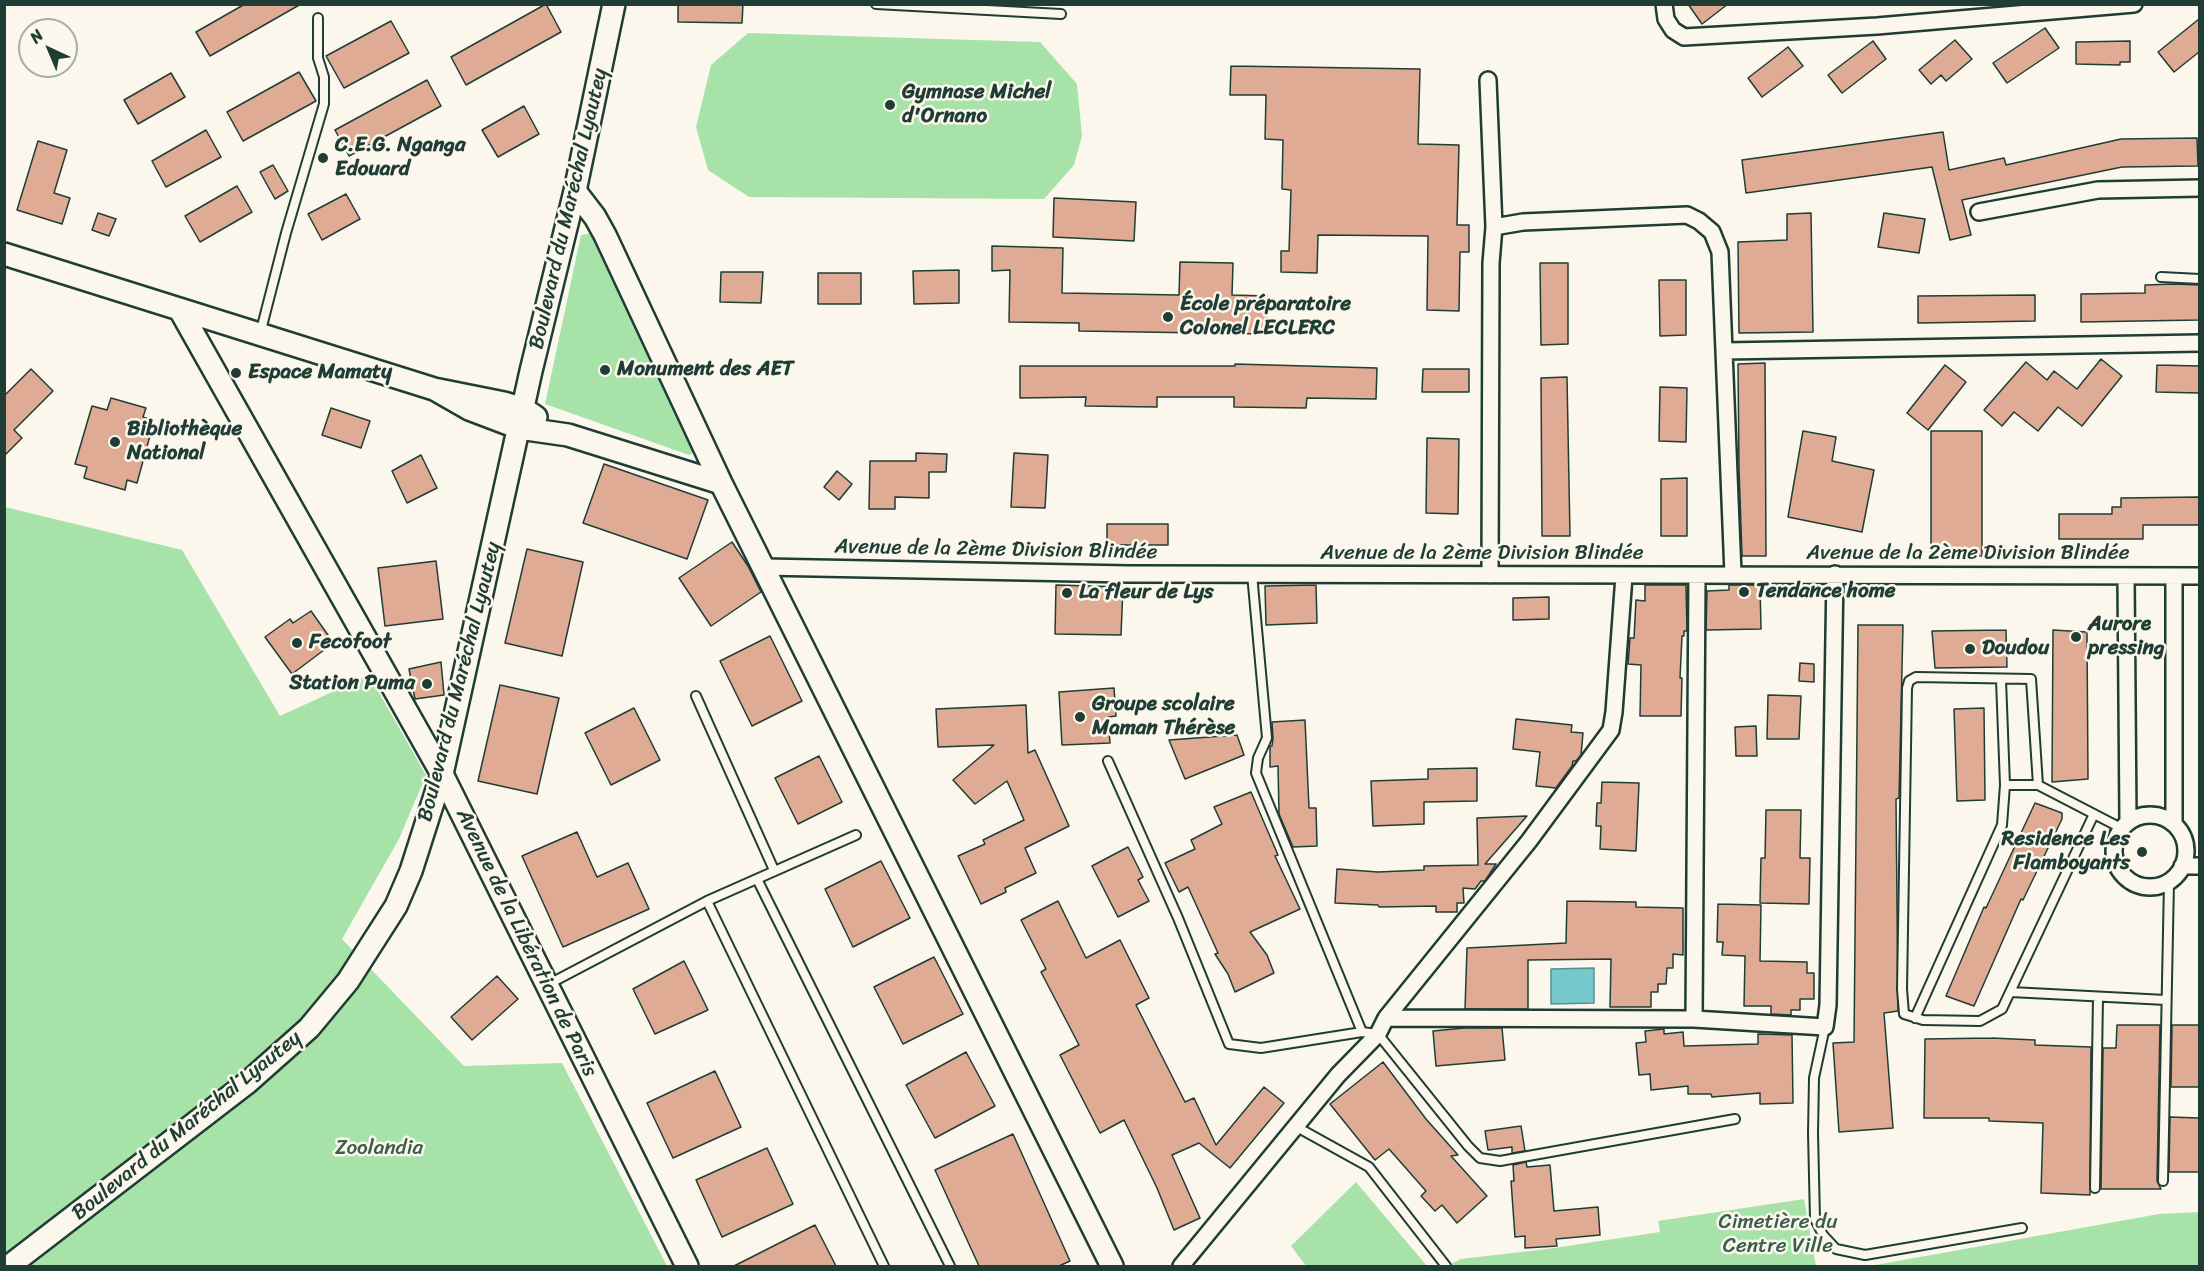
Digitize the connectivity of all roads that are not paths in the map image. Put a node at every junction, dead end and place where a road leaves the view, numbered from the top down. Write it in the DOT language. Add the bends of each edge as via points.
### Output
graph roads {
  1 [pos="614,4"];
  2 [pos="876,4"];
  3 [pos="1664,4"];
  4 [pos="2134,4"];
  5 [pos="886,5"];
  6 [pos="1061,14"];
  7 [pos="318,18"];
  8 [pos="1488,80"];
  9 [pos="2199,188"];
  10 [pos="575,191"];
  11 [pos="1979,212"];
  12 [pos="1494,227"];
  13 [pos="4,254"];
  14 [pos="2161,277"];
  15 [pos="2199,279"];
  16 [pos="180,310"];
  17 [pos="260,335"];
  18 [pos="2199,343"];
  19 [pos="1724,351"];
  20 [pos="531,371"];
  21 [pos="435,389"];
  22 [pos="488,399"];
  23 [pos="521,419"];
  24 [pos="721,483"];
  25 [pos="764,567"];
  26 [pos="1252,574"];
  27 [pos="1733,574"];
  28 [pos="1835,574"];
  29 [pos="1490,575"];
  30 [pos="1624,576"];
  31 [pos="1697,576"];
  32 [pos="2126,576"];
  33 [pos="2174,576"];
  34 [pos="2199,576"];
  35 [pos="2001,680"];
  36 [pos="696,696"];
  37 [pos="1108,761"];
  38 [pos="442,774"];
  39 [pos="2005,785"];
  40 [pos="2038,785"];
  41 [pos="2094,814"];
  42 [pos="2174,823"];
  43 [pos="2124,825"];
  44 [pos="856,835"];
  45 [pos="2183,836"];
  46 [pos="2199,837"];
  47 [pos="2182,866"];
  48 [pos="2199,866"];
  49 [pos="774,870"];
  50 [pos="757,879"];
  51 [pos="2169,882"];
  52 [pos="707,901"];
  53 [pos="546,986"];
  54 [pos="2011,992"];
  55 [pos="2098,996"];
  56 [pos="2166,1000"];
  57 [pos="1915,1017"];
  58 [pos="1386,1018"];
  59 [pos="1694,1019"];
  60 [pos="1825,1027"];
  61 [pos="1370,1033"];
  62 [pos="1735,1119"];
  63 [pos="1295,1126"];
  64 [pos="2163,1181"];
  65 [pos="2096,1188"];
  66 [pos="2022,1228"];
  67 [pos="9,1266"];
  68 [pos="687,1266"];
  69 [pos="884,1266"];
  70 [pos="950,1266"];
  71 [pos="1112,1266"];
  72 [pos="1181,1266"];
  73 [pos="1446,1266"];
  1 -- 10 [label="main road, Boulevard du Maréchal Lyautey"];
  2 -- 5 [label="lane"];
  3 -- 4 [label="street" via="1666,20 1684,37 1877,26"];
  5 -- 6 [label="lane"];
  7 -- 17 [label="lane" via="324,104"];
  8 -- 12 [label="street"];
  9 -- 11 [label="street" via="2098,190"];
  10 -- 20 [label="main road, Boulevard du Maréchal Lyautey"];
  10 -- 24 [label="main road" via="605,235"];
  12 -- 19 [label="street" via="1523,222 1687,215 1699,221 1712,232 1720,252"];
  12 -- 29 [label="street"];
  13 -- 16 [label="main road"];
  14 -- 15 [label="lane"];
  16 -- 17 [label="main road"];
  16 -- 38 [label="main road, Avenue de la Libération de Paris"];
  17 -- 21 [label="main road"];
  18 -- 19 [label="street"];
  19 -- 27 [label="street"];
  20 -- 22 [label="main road"];
  20 -- 23 [label="main road, Boulevard du Maréchal Lyautey"];
  21 -- 22 [label="main road"];
  21 -- 23 [label="main road" via="469,409"];
  22 -- 23 [label="main road"];
  23 -- 24 [label="main road"];
  23 -- 38 [label="main road, Boulevard du Maréchal Lyautey"];
  24 -- 25 [label="main road"];
  25 -- 26 [label="street, Avenue de la 2ème Division Blindée"];
  25 -- 71 [label="main road"];
  26 -- 29 [label="street, Avenue de la 2ème Division Blindée"];
  26 -- 61 [label="lane" via="1267,738 1256,773"];
  27 -- 28 [label="street, Avenue de la 2ème Division Blindée"];
  27 -- 31 [label="street, Avenue de la 2ème Division Blindée"];
  28 -- 32 [label="street, Avenue de la 2ème Division Blindée"];
  28 -- 60 [label="street"];
  29 -- 30 [label="street, Avenue de la 2ème Division Blindée"];
  30 -- 31 [label="street, Avenue de la 2ème Division Blindée"];
  30 -- 58 [label="street" via="1611,730 1529,841"];
  31 -- 59 [label="street"];
  32 -- 33 [label="street, Avenue de la 2ème Division Blindée"];
  32 -- 43 [label="street"];
  33 -- 34 [label="street, Avenue de la 2ème Division Blindée"];
  33 -- 42 [label="street"];
  35 -- 39 [label="lane"];
  35 -- 40 [label="lane" via="2028,677 2032,681"];
  35 -- 57 [label="lane" via="1916,677 1906,688 1902,989 1905,1014"];
  36 -- 49 [label="lane"];
  37 -- 61 [label="lane" via="1229,1044 1261,1048"];
  38 -- 53 [label="main road, Avenue de la Libération de Paris"];
  38 -- 67 [label="main road, Boulevard du Maréchal Lyautey" via="396,906 348,981 309,1028 247,1083"];
  39 -- 40 [label="lane"];
  39 -- 57 [label="lane" via="2002,825"];
  40 -- 41 [label="lane"];
  41 -- 43 [label="lane"];
  41 -- 54 [label="lane"];
  42 -- 43 [label="street" via="2151,814"];
  42 -- 45 [label="street"];
  43 -- 51 [label="street" via="2113,847 2122,875 2130,882 2150,887"];
  44 -- 49 [label="lane"];
  45 -- 46 [label="street"];
  45 -- 47 [label="street" via="2186,846"];
  47 -- 48 [label="street"];
  47 -- 51 [label="street"];
  49 -- 50 [label="lane"];
  50 -- 52 [label="lane"];
  50 -- 70 [label="lane"];
  51 -- 56 [label="lane"];
  52 -- 53 [label="lane"];
  52 -- 69 [label="lane"];
  53 -- 68 [label="main road, Avenue de la Libération de Paris"];
  54 -- 55 [label="lane"];
  54 -- 57 [label="lane" via="2002,1009 1980,1021"];
  55 -- 56 [label="lane"];
  55 -- 65 [label="lane"];
  56 -- 64 [label="lane"];
  58 -- 59 [label="street"];
  58 -- 61 [label="street"];
  59 -- 60 [label="street"];
  60 -- 66 [label="lane" via="1814,1078 1815,1219 1836,1249 1865,1255"];
  61 -- 62 [label="lane" via="1480,1158 1500,1161"];
  61 -- 63 [label="street"];
  63 -- 72 [label="street"];
  63 -- 73 [label="lane" via="1369,1167"];
}
